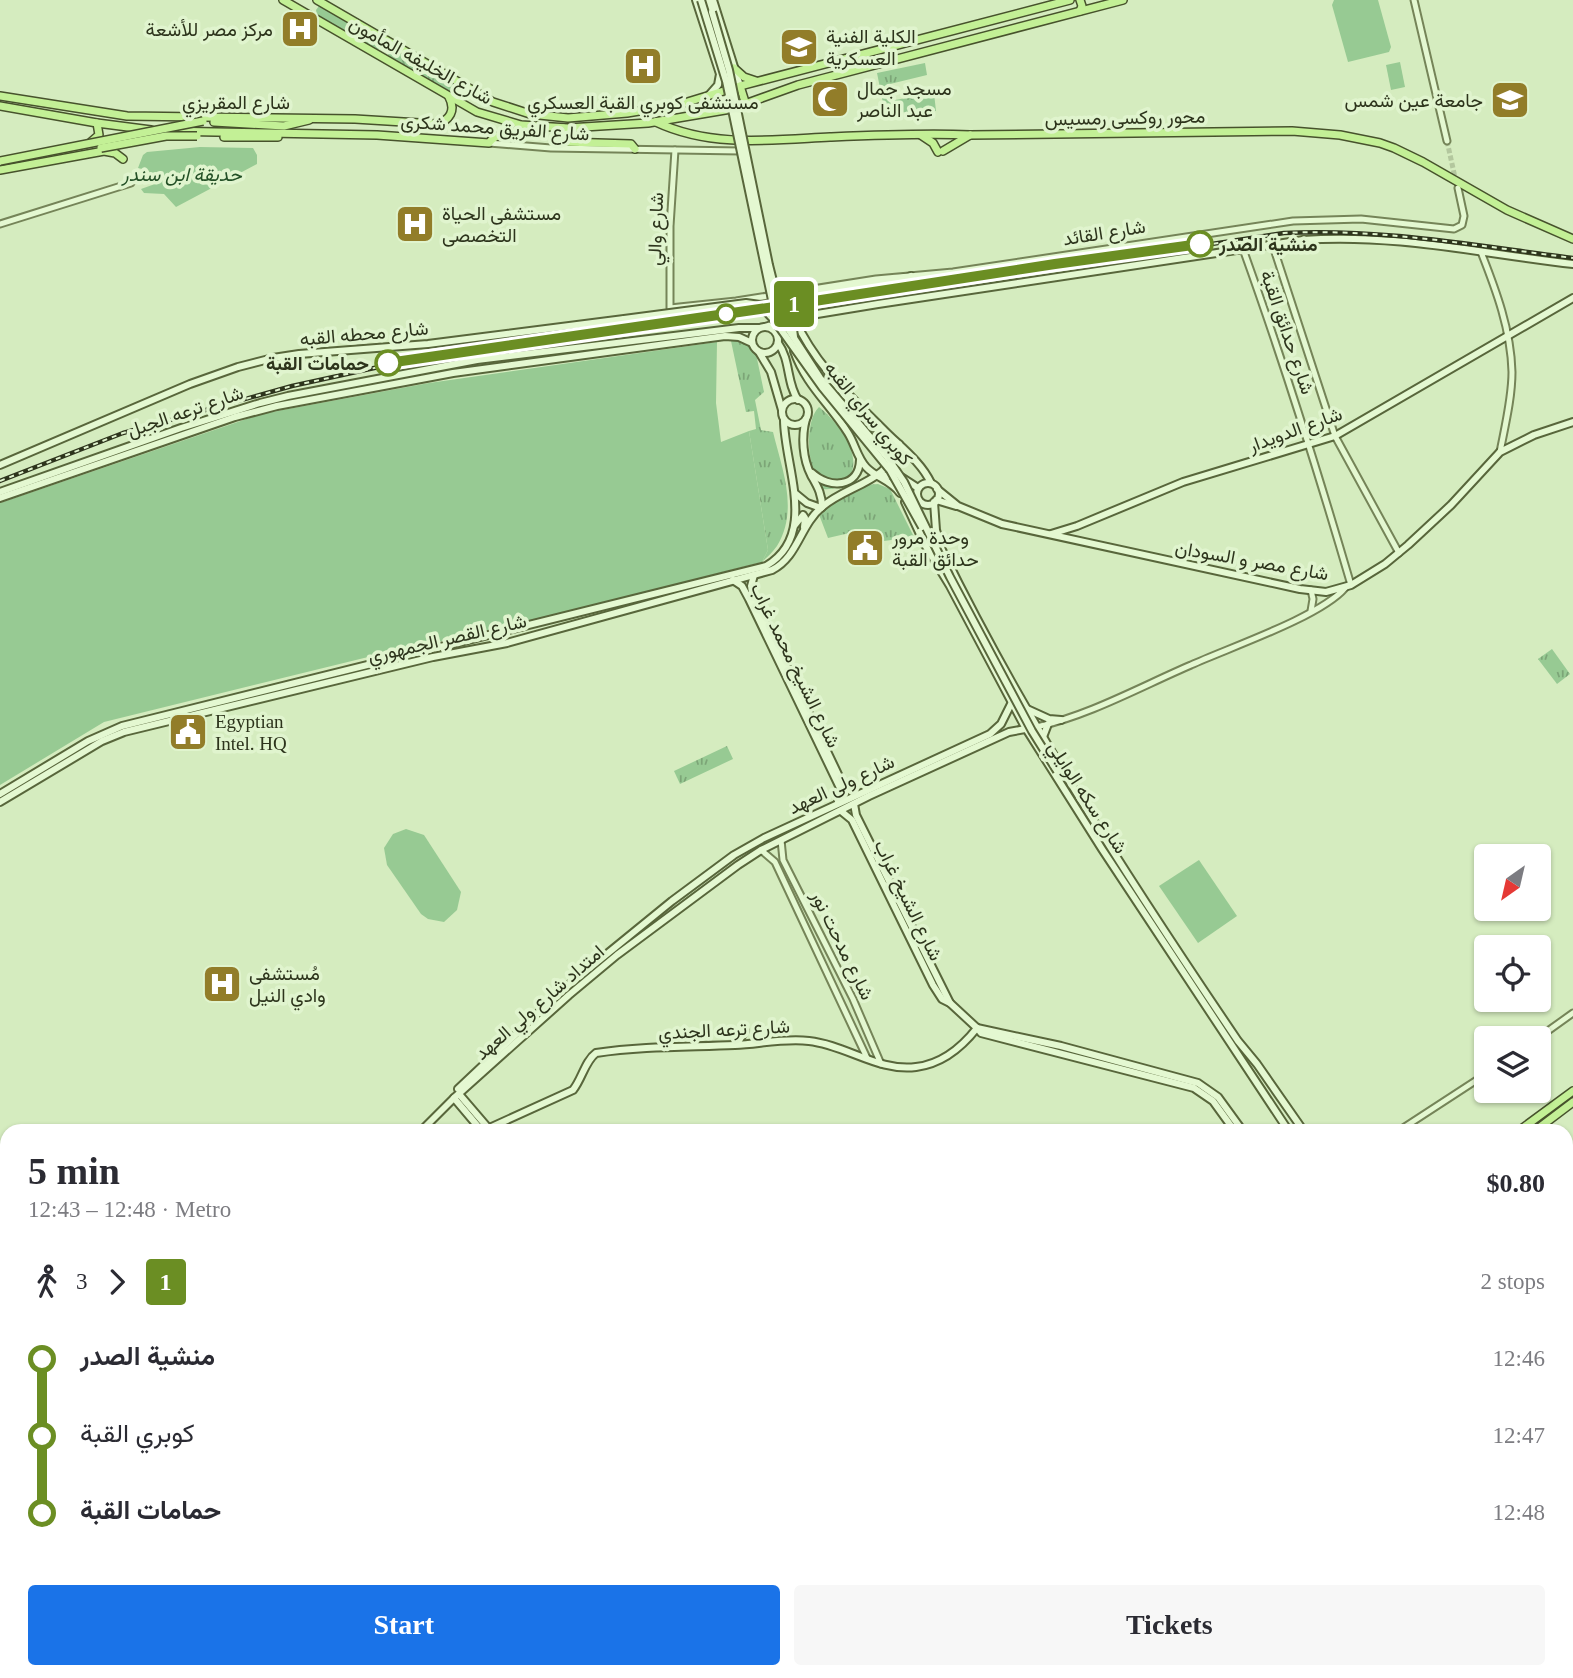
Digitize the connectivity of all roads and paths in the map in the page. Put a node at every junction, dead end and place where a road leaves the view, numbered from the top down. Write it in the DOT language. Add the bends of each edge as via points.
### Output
graph roads {
  1 [pos="283,0"];
  2 [pos="699,0"];
  3 [pos="711,0"];
  4 [pos="1070,0"];
  5 [pos="1080,0"];
  6 [pos="1414,0"];
  7 [pos="318,1"];
  8 [pos="1118,1"];
  9 [pos="1080,11"];
  10 [pos="312,17"];
  11 [pos="873,52"];
  12 [pos="845,58"];
  13 [pos="731,59"];
  14 [pos="717,64"];
  15 [pos="876,64"];
  16 [pos="734,68"];
  17 [pos="850,71"];
  18 [pos="757,81"];
  19 [pos="740,86"];
  20 [pos="710,94"];
  21 [pos="0,96"];
  22 [pos="449,96"];
  23 [pos="674,105"];
  24 [pos="746,105"];
  25 [pos="0,106"];
  26 [pos="143,117"];
  27 [pos="313,118"];
  28 [pos="679,119"];
  29 [pos="656,122"];
  30 [pos="97,123"];
  31 [pos="538,127"];
  32 [pos="563,128"];
  33 [pos="143,130"];
  34 [pos="289,133"];
  35 [pos="917,133"];
  36 [pos="970,135"];
  37 [pos="94,141"];
  38 [pos="1447,141"];
  39 [pos="489,142"];
  40 [pos="635,149"];
  41 [pos="675,150"];
  42 [pos="101,151"];
  43 [pos="741,151"];
  44 [pos="123,159"];
  45 [pos="0,164"];
  46 [pos="131,183"];
  47 [pos="1458,188"];
  48 [pos="0,224"];
  49 [pos="1573,239"];
  50 [pos="1272,243"];
  51 [pos="1243,250"];
  52 [pos="1480,252"];
  53 [pos="1573,264"];
  54 [pos="911,276"];
  55 [pos="1573,298"];
  56 [pos="751,299"];
  57 [pos="794,318"];
  58 [pos="777,324"];
  59 [pos="762,328"];
  60 [pos="799,328"];
  61 [pos="776,335"];
  62 [pos="1507,335"];
  63 [pos="688,338"];
  64 [pos="752,343"];
  65 [pos="778,343"];
  66 [pos="794,346"];
  67 [pos="542,352"];
  68 [pos="759,352"];
  69 [pos="542,361"];
  70 [pos="406,378"];
  71 [pos="820,378"];
  72 [pos="798,400"];
  73 [pos="782,410"];
  74 [pos="806,419"];
  75 [pos="785,420"];
  76 [pos="1573,422"];
  77 [pos="891,436"];
  78 [pos="1335,436"];
  79 [pos="899,444"];
  80 [pos="1308,444"];
  81 [pos="1500,452"];
  82 [pos="115,455"];
  83 [pos="859,455"];
  84 [pos="0,465"];
  85 [pos="808,467"];
  86 [pos="877,476"];
  87 [pos="931,483"];
  88 [pos="918,488"];
  89 [pos="937,489"];
  90 [pos="0,492"];
  91 [pos="796,494"];
  92 [pos="0,498"];
  93 [pos="935,501"];
  94 [pos="958,506"];
  95 [pos="822,507"];
  96 [pos="1077,526"];
  97 [pos="792,528"];
  98 [pos="804,529"];
  99 [pos="1049,534"];
  100 [pos="1079,540"];
  101 [pos="1399,553"];
  102 [pos="939,568"];
  103 [pos="754,575"];
  104 [pos="733,580"];
  105 [pos="1348,587"];
  106 [pos="1311,590"];
  107 [pos="1310,612"];
  108 [pos="505,632"];
  109 [pos="484,637"];
  110 [pos="512,641"];
  111 [pos="494,646"];
  112 [pos="404,660"];
  113 [pos="1012,702"];
  114 [pos="1026,709"];
  115 [pos="174,717"];
  116 [pos="1061,720"];
  117 [pos="1001,724"];
  118 [pos="1048,724"];
  119 [pos="1025,727"];
  120 [pos="1036,727"];
  121 [pos="1005,734"];
  122 [pos="1043,737"];
  123 [pos="0,794"];
  124 [pos="856,794"];
  125 [pos="0,802"];
  126 [pos="836,804"];
  127 [pos="854,804"];
  128 [pos="841,811"];
  129 [pos="781,840"];
  130 [pos="761,850"];
  131 [pos="1111,850"];
  132 [pos="891,894"];
  133 [pos="679,896"];
  134 [pos="683,906"];
  135 [pos="615,952"];
  136 [pos="1573,1013"];
  137 [pos="978,1028"];
  138 [pos="1551,1029"];
  139 [pos="745,1031"];
  140 [pos="1235,1043"];
  141 [pos="736,1045"];
  142 [pos="867,1058"];
  143 [pos="881,1064"];
  144 [pos="1474,1082"];
  145 [pos="1573,1091"];
  146 [pos="454,1096"];
  147 [pos="1573,1102"];
  148 [pos="1549,1108"];
  149 [pos="1554,1117"];
  150 [pos="1536,1118"];
  151 [pos="426,1124"];
  152 [pos="485,1124"];
  153 [pos="501,1124"];
  154 [pos="1230,1124"];
  155 [pos="1238,1124"];
  156 [pos="1291,1124"];
  157 [pos="1291,1124"];
  158 [pos="1409,1124"];
  159 [pos="1528,1124"];
  160 [pos="1541,1124"];
  161 [pos="1544,1124"];
  1 -- 10 [label="main road, شارع الخليفه المأمون"];
  2 -- 14 [label="main road"];
  2 -- 58 [label="main road, كوبري سراي القبه, bridge" via="726,81"];
  3 -- 13 [label="main road"];
  3 -- 66 [label="main road, كوبري سراي القبه, bridge" via="774,289"];
  4 -- 11 [label="main road, شارع الخليفه المأمون"];
  5 -- 9 [label="main road"];
  6 -- 38 [label="street"];
  7 -- 10 [label="main road" via="312,7"];
  7 -- 23 [label="main road, شارع الخليفه المأمون" via="482,97 517,111 580,118"];
  8 -- 9 [label="main road, شارع الخليفه المأمون"];
  9 -- 15 [label="main road, شارع الخليفه المأمون"];
  10 -- 22 [label="main road, شارع الخليفه المأمون"];
  11 -- 12 [label="main road, شارع الخليفه المأمون"];
  11 -- 15 [label="main road"];
  12 -- 17 [label="main road"];
  12 -- 18 [label="main road, شارع الخليفه المأمون"];
  13 -- 14 [label="main road" via="725,65"];
  13 -- 16 [label="main road"];
  14 -- 20 [label="main road" via="719,82"];
  15 -- 17 [label="main road, شارع الخليفه المأمون"];
  16 -- 18 [label="main road"];
  16 -- 19 [label="main road"];
  17 -- 24 [label="main road, شارع الخليفه المأمون"];
  18 -- 19 [label="main road, شارع الخليفه المأمون"];
  19 -- 20 [label="main road, شارع الخليفه المأمون"];
  19 -- 24 [label="main road"];
  20 -- 23 [label="main road, شارع الخليفه المأمون"];
  21 -- 26 [label="main road, شارع المقريزي"];
  22 -- 27 [label="main road, شارع المقريزي" via="452,113 439,124"];
  22 -- 31 [label="main road, شارع الخليفه المأمون" via="496,119"];
  23 -- 28 [label="main road" via="683,111"];
  24 -- 28 [label="main road, شارع الخليفه المأمون"];
  25 -- 30 [label="main road, شارع المقريزي"];
  26 -- 27 [label="main road, شارع المقريزي"];
  26 -- 33 [label="main road"];
  27 -- 45 [label="main road, bridge" via="284,126 203,121"];
  28 -- 29 [label="main road, شارع الخليفه المأمون"];
  29 -- 32 [label="main road, شارع الخليفه المأمون"];
  29 -- 35 [label="main road, محور روكسى رمسيس" via="694,135 741,141"];
  30 -- 33 [label="main road, شارع المقريزي"];
  30 -- 37 [label="main road" via="100,133"];
  31 -- 32 [label="main road, شارع الخليفه المأمون"];
  31 -- 39 [label="main road" via="532,132 496,135"];
  32 -- 40 [label="main road" via="564,142 631,144"];
  33 -- 34 [label="main road, شارع المقريزي"];
  34 -- 39 [label="main road, شارع الفريق محمد شكرى"];
  34 -- 45 [label="main road, bridge" via="272,138 157,138"];
  35 -- 36 [label="main road, محور روكسى رمسيس"];
  35 -- 36 [label="main road" via="940,151"];
  36 -- 49 [label="main road, محور روكسى رمسيس" via="1292,131 1340,135 1408,154 1490,201"];
  37 -- 42 [label="main road" via="103,144"];
  37 -- 45 [label="main road"];
  39 -- 40 [label="street, شارع الفريق محمد شكرى"];
  40 -- 41 [label="street, شارع الفريق محمد شكرى"];
  41 -- 43 [label="street, شارع الفريق محمد شكرى"];
  41 -- 56 [label="street, شارع والي" via="670,308"];
  42 -- 44 [label="main road"];
  42 -- 45 [label="main road"];
  46 -- 48 [label="street"];
  47 -- 54 [label="street, شارع القائد" via="1464,216 1462,225 1454,229 1361,219 1293,221"];
  50 -- 51 [label="main road, شارع ترعه الجبل"];
  50 -- 52 [label="main road, شارع ترعه الجبل" via="1338,238"];
  50 -- 78 [label="street"];
  51 -- 57 [label="main road, شارع ترعه الجبل"];
  51 -- 80 [label="street, شارع حدائق القبة"];
  52 -- 53 [label="main road, شارع ترعه الجبل"];
  52 -- 62 [label="street" via="1498,294"];
  54 -- 56 [label="street, شارع القائد"];
  54 -- 66 [label="main road, bridge" via="812,294 800,301 792,312"];
  55 -- 62 [label="main road, شارع الدويدار"];
  57 -- 59 [label="main road, شارع ترعه الجبل"];
  57 -- 60 [label="main road"];
  58 -- 66 [label="main road, كوبري سراي القبه, bridge"];
  58 -- 84 [label="main road, شارع محطه القبه, bridge" via="764,308 750,303 428,344 274,358 190,384"];
  59 -- 61 [label="main road"];
  59 -- 63 [label="main road, شارع ترعه الجبل"];
  59 -- 64 [label="main road" via="753,335"];
  60 -- 61 [label="main road"];
  60 -- 77 [label="main road" via="826,372"];
  61 -- 65 [label="main road"];
  62 -- 78 [label="main road, شارع الدويدار"];
  62 -- 81 [label="street" via="1512,372"];
  63 -- 64 [label="main road, شارع ترعه الجبل" via="732,336"];
  63 -- 67 [label="main road, شارع ترعه الجبل"];
  63 -- 69 [label="main road, شارع ترعه الجبل"];
  64 -- 68 [label="main road"];
  65 -- 68 [label="main road" via="771,352"];
  65 -- 72 [label="main road"];
  66 -- 71 [label="main road, كوبري سراي القبه, bridge"];
  66 -- 83 [label="main road, شارع سكه الوايلي, bridge" via="808,380"];
  66 -- 102 [label="main road, كوبري سراي القبه, bridge" via="890,470"];
  67 -- 69 [label="main road"];
  67 -- 70 [label="main road, شارع ترعه الجبل" via="477,360"];
  68 -- 73 [label="main road" via="773,377"];
  69 -- 70 [label="main road, شارع ترعه الجبل"];
  70 -- 82 [label="main road, شارع ترعه الجبل" via="261,406"];
  71 -- 77 [label="main road, bridge" via="877,430"];
  71 -- 131 [label="main road, كوبري سراي القبه, bridge" via="904,482 1032,731 1099,839"];
  72 -- 73 [label="main road" via="788,401"];
  72 -- 74 [label="main road" via="807,409"];
  73 -- 75 [label="main road"];
  74 -- 75 [label="main road" via="794,425"];
  74 -- 85 [label="main road" via="803,438"];
  75 -- 91 [label="main road, شارع القصر الجمهوري"];
  76 -- 81 [label="main road, شارع مصر و السودان"];
  77 -- 79 [label="main road"];
  78 -- 80 [label="main road, شارع الدويدار"];
  78 -- 101 [label="street"];
  79 -- 86 [label="main road, شارع القصر الجمهوري" via="891,463"];
  79 -- 87 [label="main road"];
  80 -- 96 [label="main road, شارع الدويدار" via="1183,482"];
  80 -- 105 [label="street, شارع حدائق القبة"];
  81 -- 101 [label="main road, شارع مصر و السودان"];
  82 -- 90 [label="main road, شارع ترعه الجبل"];
  82 -- 92 [label="main road, شارع ترعه الجبل"];
  83 -- 85 [label="main road" via="856,475 842,484 822,481"];
  83 -- 86 [label="main road, شارع سكه الوايلي"];
  85 -- 95 [label="main road" via="821,493"];
  86 -- 88 [label="main road" via="901,477"];
  86 -- 95 [label="main road, شارع القصر الجمهوري"];
  86 -- 102 [label="main road, شارع سكه الوايلي" via="900,492"];
  87 -- 88 [label="main road"];
  87 -- 89 [label="main road"];
  88 -- 93 [label="main road" via="921,502"];
  89 -- 93 [label="main road"];
  89 -- 94 [label="main road, شارع مصر و السودان"];
  91 -- 95 [label="main road"];
  91 -- 97 [label="main road, شارع القصر الجمهوري"];
  93 -- 94 [label="main road, شارع مصر و السودان"];
  93 -- 114 [label="main road, شارع سكه الوايلي" via="942,550"];
  94 -- 99 [label="main road, شارع مصر و السودان" via="991,521"];
  95 -- 98 [label="main road, شارع القصر الجمهوري"];
  96 -- 99 [label="main road, شارع الدويدار"];
  96 -- 100 [label="main road"];
  97 -- 98 [label="main road" via="803,515"];
  97 -- 108 [label="main road, شارع القصر الجمهوري" via="781,554 766,566"];
  98 -- 103 [label="main road, شارع القصر الجمهوري" via="779,567"];
  99 -- 100 [label="main road, شارع مصر و السودان"];
  100 -- 106 [label="main road, شارع مصر و السودان"];
  101 -- 105 [label="main road, شارع مصر و السودان"];
  102 -- 113 [label="main road, شارع سكه الوايلي"];
  103 -- 104 [label="main road, شارع القصر الجمهوري"];
  103 -- 124 [label="main road, شارع الشيخ محمد غراب" via="753,597 844,787"];
  104 -- 110 [label="main road, شارع القصر الجمهوري"];
  104 -- 126 [label="main road, شارع الشيخ محمد غراب" via="742,586 841,790"];
  105 -- 106 [label="main road, شارع مصر و السودان"];
  105 -- 107 [label="street"];
  106 -- 107 [label="street"];
  107 -- 116 [label="street"];
  108 -- 109 [label="main road, شارع القصر الجمهوري"];
  108 -- 110 [label="main road" via="504,637"];
  109 -- 111 [label="main road" via="494,640"];
  109 -- 112 [label="main road, شارع القصر الجمهوري"];
  110 -- 111 [label="main road, شارع القصر الجمهوري"];
  111 -- 112 [label="main road, شارع القصر الجمهوري"];
  112 -- 115 [label="main road, شارع القصر الجمهوري"];
  113 -- 117 [label="main road"];
  113 -- 119 [label="main road, شارع سكه الوايلي"];
  114 -- 116 [label="main road"];
  114 -- 120 [label="main road, شارع سكه الوايلي"];
  115 -- 123 [label="main road, شارع القصر الجمهوري" via="99,735"];
  115 -- 125 [label="main road, شارع القصر الجمهوري" via="102,741"];
  116 -- 118 [label="street"];
  117 -- 121 [label="main road" via="1007,727"];
  117 -- 124 [label="main road, شارع ولى العهد" via="990,734"];
  118 -- 120 [label="street"];
  118 -- 122 [label="main road"];
  119 -- 120 [label="main road, شارع ولى العهد"];
  119 -- 121 [label="main road, شارع ولى العهد"];
  119 -- 140 [label="main road, شارع سكه الوايلي"];
  120 -- 122 [label="main road, شارع سكه الوايلي"];
  121 -- 127 [label="main road, شارع ولى العهد"];
  122 -- 131 [label="main road, شارع سكه الوايلي"];
  124 -- 126 [label="main road, شارع ولى العهد"];
  126 -- 133 [label="main road, شارع ولى العهد" via="753,843"];
  127 -- 128 [label="main road, شارع ولى العهد"];
  127 -- 132 [label="main road, شارع الشيخ غراب"];
  128 -- 129 [label="main road, شارع ولى العهد"];
  128 -- 132 [label="main road, شارع الشيخ غراب" via="852,820"];
  129 -- 130 [label="main road, شارع ولى العهد"];
  129 -- 143 [label="street, شارع مدحت نور" via="783,860"];
  130 -- 134 [label="main road, شارع ولى العهد"];
  130 -- 142 [label="street, شارع مدحت نور" via="775,862"];
  131 -- 140 [label="main road, شارع سكه الوايلي"];
  132 -- 137 [label="main road, شارع الشيخ غراب" via="933,985"];
  133 -- 135 [label="main road, امتداد شارع ولي العهد"];
  134 -- 135 [label="main road, امتداد شارع ولي العهد"];
  135 -- 146 [label="main road, امتداد شارع ولي العهد" via="559,994"];
  136 -- 138 [label="street"];
  137 -- 143 [label="main road, شارع ترعه الجندي" via="936,1062 907,1068"];
  137 -- 154 [label="main road" via="986,1037 1058,1051 1194,1088 1213,1101"];
  137 -- 155 [label="main road" via="1198,1083 1218,1097"];
  139 -- 141 [label="main road"];
  140 -- 156 [label="main road, شارع سكه الوايلي"];
  140 -- 157 [label="main road, شارع سكه الوايلي" via="1250,1054"];
  141 -- 142 [label="main road, شارع ترعه الجندي" via="808,1041"];
  141 -- 153 [label="main road, شارع ترعه الجندي" via="596,1053 573,1090"];
  142 -- 143 [label="main road, شارع ترعه الجندي"];
  144 -- 158 [label="street"];
  145 -- 148 [label="main road"];
  146 -- 151 [label="main road"];
  146 -- 152 [label="main road"];
  147 -- 149 [label="main road"];
  148 -- 149 [label="main road"];
  148 -- 150 [label="main road"];
  149 -- 161 [label="main road"];
  150 -- 159 [label="main road"];
  150 -- 160 [label="main road"];
}
